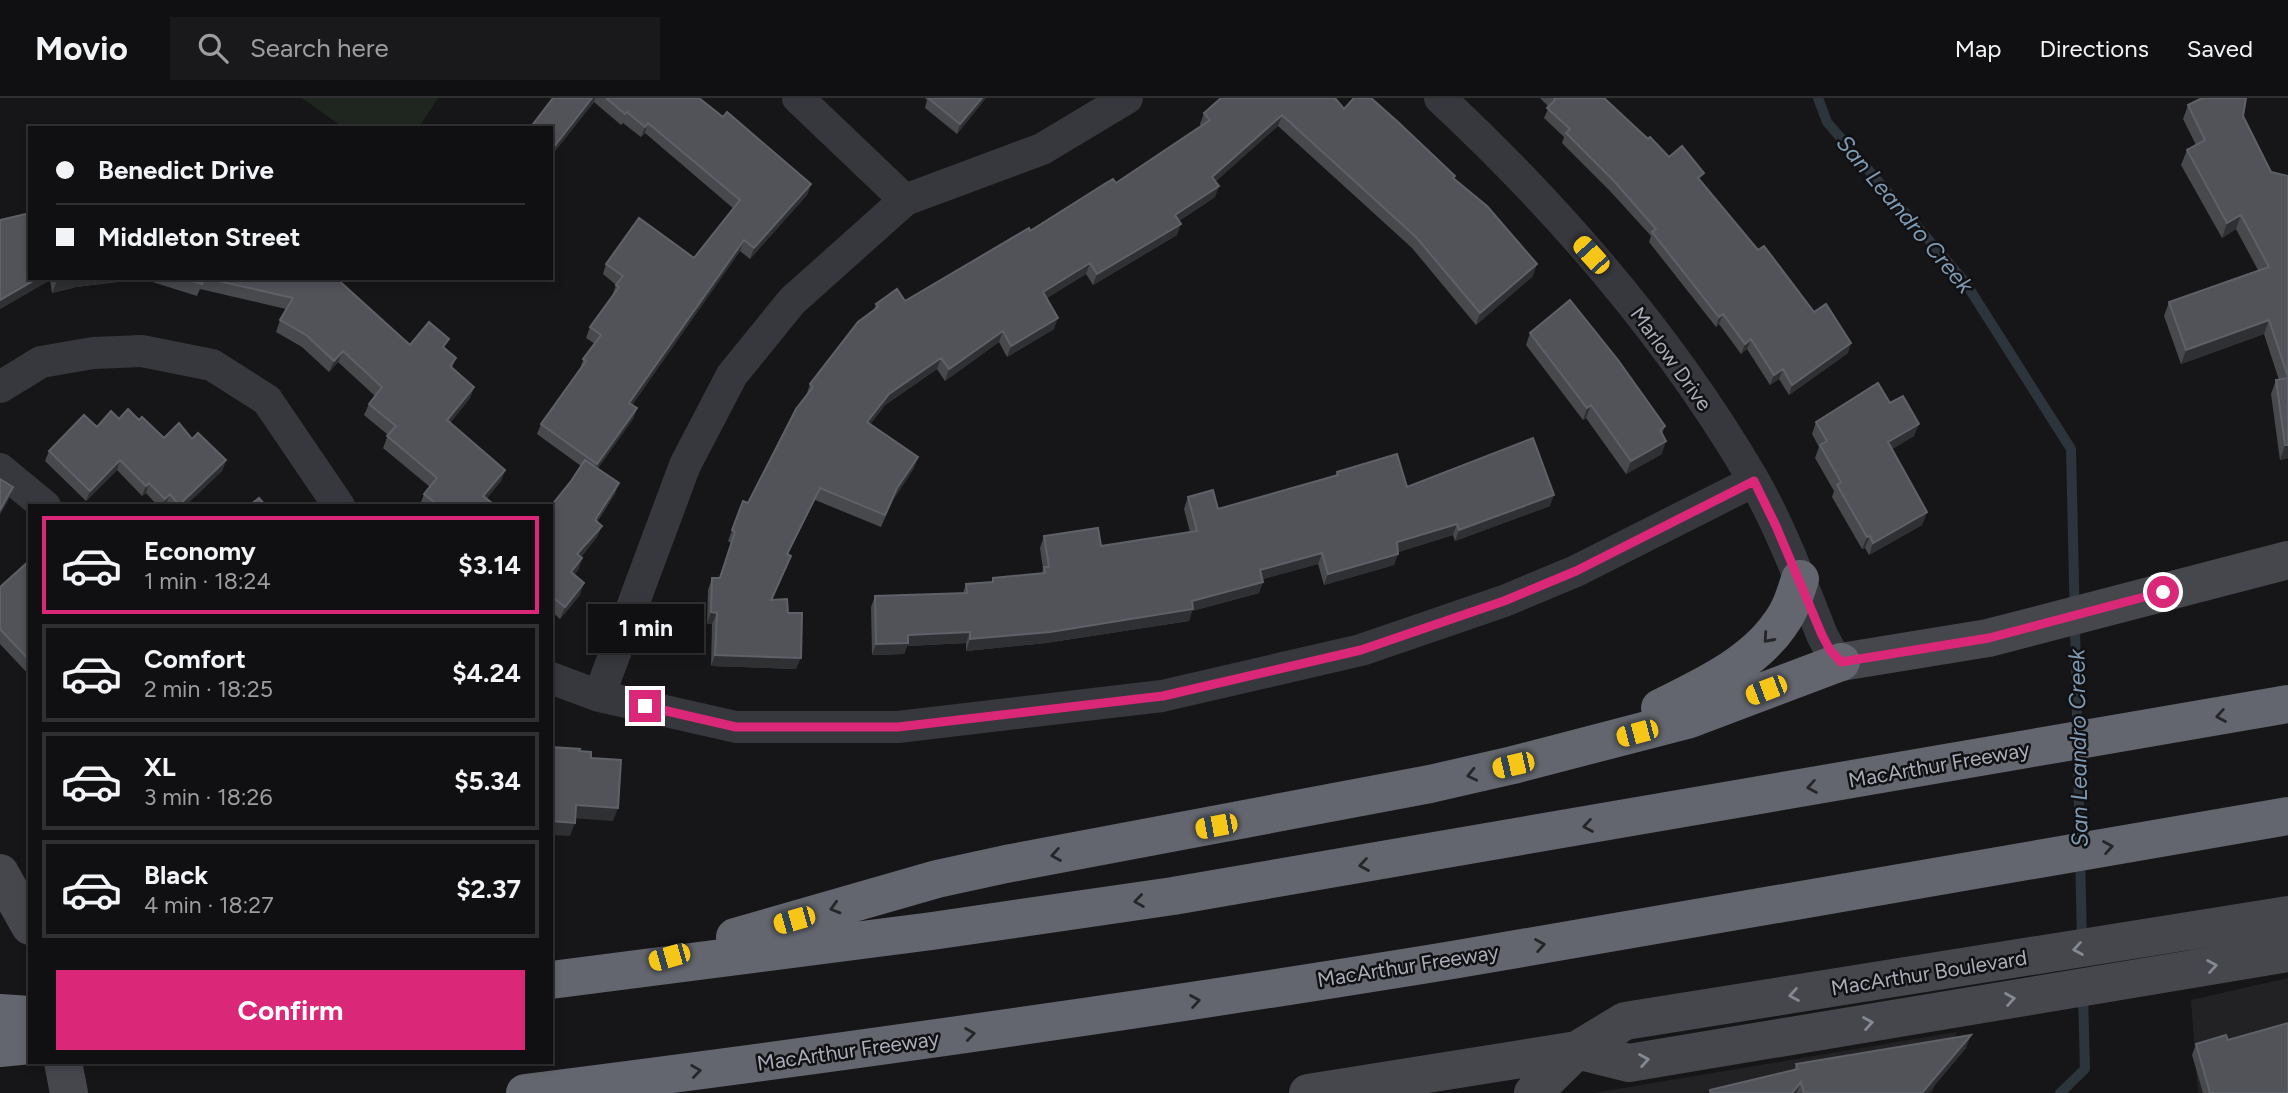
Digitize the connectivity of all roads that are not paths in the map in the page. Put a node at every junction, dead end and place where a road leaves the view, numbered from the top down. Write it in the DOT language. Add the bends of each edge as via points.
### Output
graph roads {
  1 [pos="798,98"];
  2 [pos="1127,98"];
  3 [pos="1440,98"];
  4 [pos="905,200"];
  5 [pos="0,387"];
  6 [pos="0,469"];
  7 [pos="1754,481"];
  8 [pos="43,504"];
  9 [pos="339,504"];
  10 [pos="2288,560"];
  11 [pos="1800,579"];
  12 [pos="1841,662"];
  13 [pos="553,679"];
  14 [pos="599,696"];
  15 [pos="2288,704"];
  16 [pos="1585,747"];
  17 [pos="2288,816"];
  18 [pos="0,873"];
  19 [pos="2288,915"];
  20 [pos="28,924"];
  21 [pos="28,928"];
  22 [pos="0,934"];
  23 [pos="2288,953"];
  24 [pos="619,971"];
  25 [pos="553,980"];
  26 [pos="0,1013"];
  27 [pos="28,1016"];
  28 [pos="28,1045"];
  29 [pos="0,1048"];
  30 [pos="1577,1050"];
  31 [pos="63,1064"];
  32 [pos="628,1080"];
  33 [pos="69,1093"];
  34 [pos="525,1093"];
  35 [pos="571,1093"];
  36 [pos="1308,1093"];
  37 [pos="1533,1093"];
  1 -- 4 [label="street"];
  2 -- 4 [label="street" via="1042,149"];
  3 -- 7 [label="street, Marlow Drive" via="1530,188 1639,313 1685,374"];
  4 -- 14 [label="street" via="792,301 732,375 685,465"];
  5 -- 9 [label="street" via="41,362 93,352 142,351 212,365 267,400"];
  6 -- 8 [label="street"];
  7 -- 11 [label="street, Marlow Drive"];
  7 -- 14 [label="street" via="1576,571 1504,601 1361,650 1163,696 898,727 736,727"];
  10 -- 12 [label="main road" via="1989,638"];
  11 -- 12 [label="street, Marlow Drive" via="1822,635"];
  11 -- 16 [label="highway, one-way" via="1780,624 1762,645 1720,677"];
  12 -- 16 [label="highway" via="1690,719"];
  13 -- 14 [label="street"];
  15 -- 24 [label="highway, MacArthur Freeway, one-way" via="1173,896"];
  16 -- 24 [label="highway, one-way" via="1430,784 937,879"];
  32 -- 17 [label="highway, MacArthur Freeway, one-way" via="1238,994"];
  18 -- 20 [label="main road"];
  19 -- 30 [label="main road, MacArthur Boulevard, one-way" via="1625,1021"];
  21 -- 22 [label="main road"];
  30 -- 23 [label="main road, MacArthur Boulevard, one-way" via="1629,1063"];
  24 -- 25 [label="highway, MacArthur Freeway"];
  26 -- 27 [label="highway"];
  28 -- 29 [label="highway"];
  30 -- 36 [label="main road, MacArthur Boulevard"];
  30 -- 37 [label="main road, MacArthur Boulevard"];
  31 -- 33 [label="main road"];
  32 -- 34 [label="highway, MacArthur Freeway"];
  32 -- 35 [label="highway"];
}
